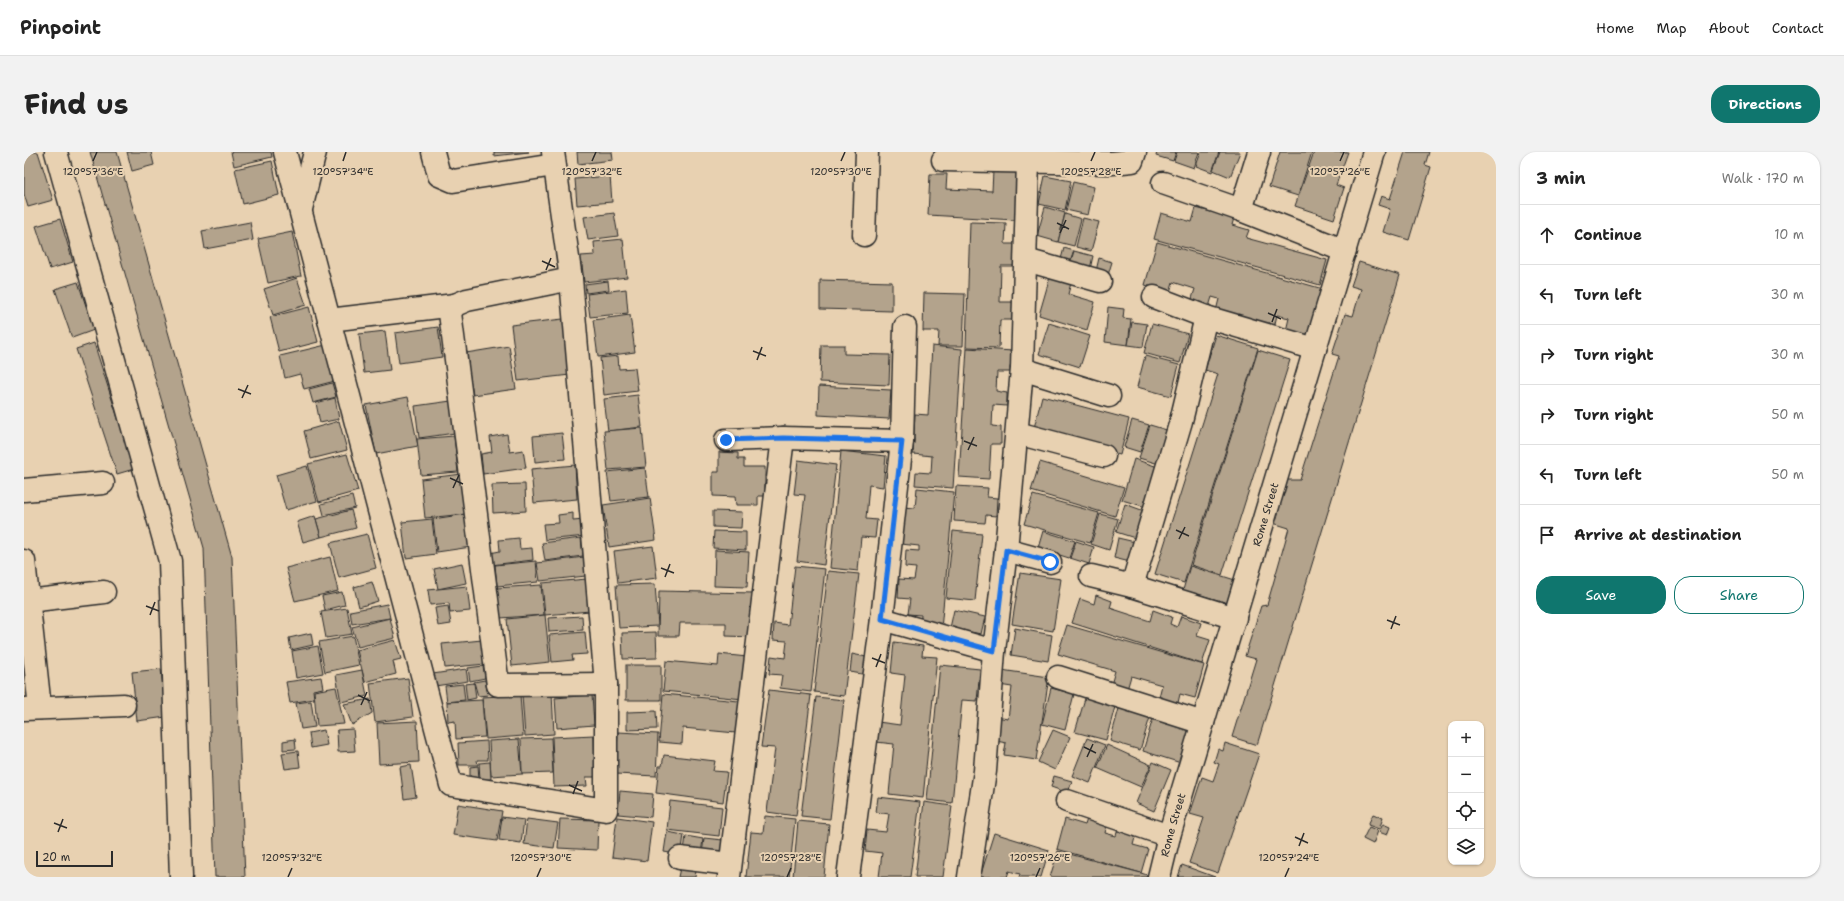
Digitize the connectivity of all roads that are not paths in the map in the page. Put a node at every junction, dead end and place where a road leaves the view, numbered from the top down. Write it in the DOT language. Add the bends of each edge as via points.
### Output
graph roads {
  1 [pos="56,152"];
  2 [pos="285,152"];
  3 [pos="315,152"];
  4 [pos="433,152"];
  5 [pos="867,152"];
  6 [pos="1135,152"];
  7 [pos="1259,152"];
  8 [pos="1374,152"];
  9 [pos="553,158"];
  10 [pos="943,160"];
  11 [pos="1028,161"];
  12 [pos="1163,183"];
  13 [pos="1241,210"];
  14 [pos="300,212"];
  15 [pos="864,235"];
  16 [pos="1344,251"];
  17 [pos="1026,260"];
  18 [pos="571,279"];
  19 [pos="1100,281"];
  20 [pos="1154,298"];
  21 [pos="456,305"];
  22 [pos="1206,317"];
  23 [pos="329,320"];
  24 [pos="905,327"];
  25 [pos="1315,348"];
  26 [pos="1022,369"];
  27 [pos="1108,396"];
  28 [pos="1017,433"];
  29 [pos="783,438"];
  30 [pos="726,440"];
  31 [pos="902,441"];
  32 [pos="1104,456"];
  33 [pos="103,483"];
  34 [pos="24,490"];
  35 [pos="1006,550"];
  36 [pos="24,561"];
  37 [pos="1050,562"];
  38 [pos="1091,576"];
  39 [pos="1132,586"];
  40 [pos="104,592"];
  41 [pos="28,601"];
  42 [pos="1235,618"];
  43 [pos="882,619"];
  44 [pos="994,651"];
  45 [pos="1058,676"];
  46 [pos="606,684"];
  47 [pos="124,705"];
  48 [pos="32,709"];
  49 [pos="1203,723"];
  50 [pos="1067,801"];
  51 [pos="1169,836"];
  52 [pos="680,858"];
  53 [pos="729,871"];
  54 [pos="181,877"];
  55 [pos="848,877"];
  56 [pos="969,877"];
  57 [pos="1159,877"];
  1 -- 54 [label="street" via="170,561"];
  2 -- 14 [label="street"];
  3 -- 14 [label="street"];
  4 -- 9 [label="street" via="439,175 453,181"];
  5 -- 15 [label="street"];
  6 -- 11 [label="street" via="1132,161 1112,164"];
  7 -- 13 [label="street"];
  8 -- 16 [label="street, Rome Street"];
  9 -- 18 [label="street"];
  10 -- 11 [label="street"];
  11 -- 17 [label="street"];
  12 -- 13 [label="street"];
  13 -- 16 [label="street"];
  14 -- 23 [label="street"];
  16 -- 25 [label="street, Rome Street"];
  17 -- 19 [label="street"];
  17 -- 26 [label="street"];
  18 -- 21 [label="street" via="468,300"];
  18 -- 46 [label="street"];
  20 -- 22 [label="street"];
  21 -- 23 [label="street"];
  21 -- 46 [label="street" via="450,314 498,686"];
  22 -- 25 [label="street"];
  22 -- 39 [label="street" via="1181,421"];
  23 -- 46 [label="street" via="451,785 606,810"];
  24 -- 31 [label="street"];
  25 -- 42 [label="street, Rome Street"];
  26 -- 27 [label="street"];
  26 -- 28 [label="street"];
  28 -- 32 [label="street"];
  28 -- 35 [label="street"];
  29 -- 30 [label="street"];
  29 -- 31 [label="street"];
  29 -- 53 [label="street"];
  31 -- 43 [label="street"];
  33 -- 34 [label="street"];
  35 -- 37 [label="street"];
  35 -- 44 [label="street"];
  36 -- 41 [label="street"];
  38 -- 39 [label="street"];
  39 -- 42 [label="street"];
  40 -- 41 [label="street"];
  41 -- 48 [label="street"];
  42 -- 49 [label="street, Rome Street"];
  43 -- 44 [label="street"];
  43 -- 55 [label="street"];
  44 -- 56 [label="street" via="985,771"];
  45 -- 49 [label="street"];
  47 -- 48 [label="street"];
  49 -- 51 [label="street, Rome Street"];
  50 -- 51 [label="street"];
  51 -- 57 [label="street, Rome Street"];
  52 -- 53 [label="street"];
}
